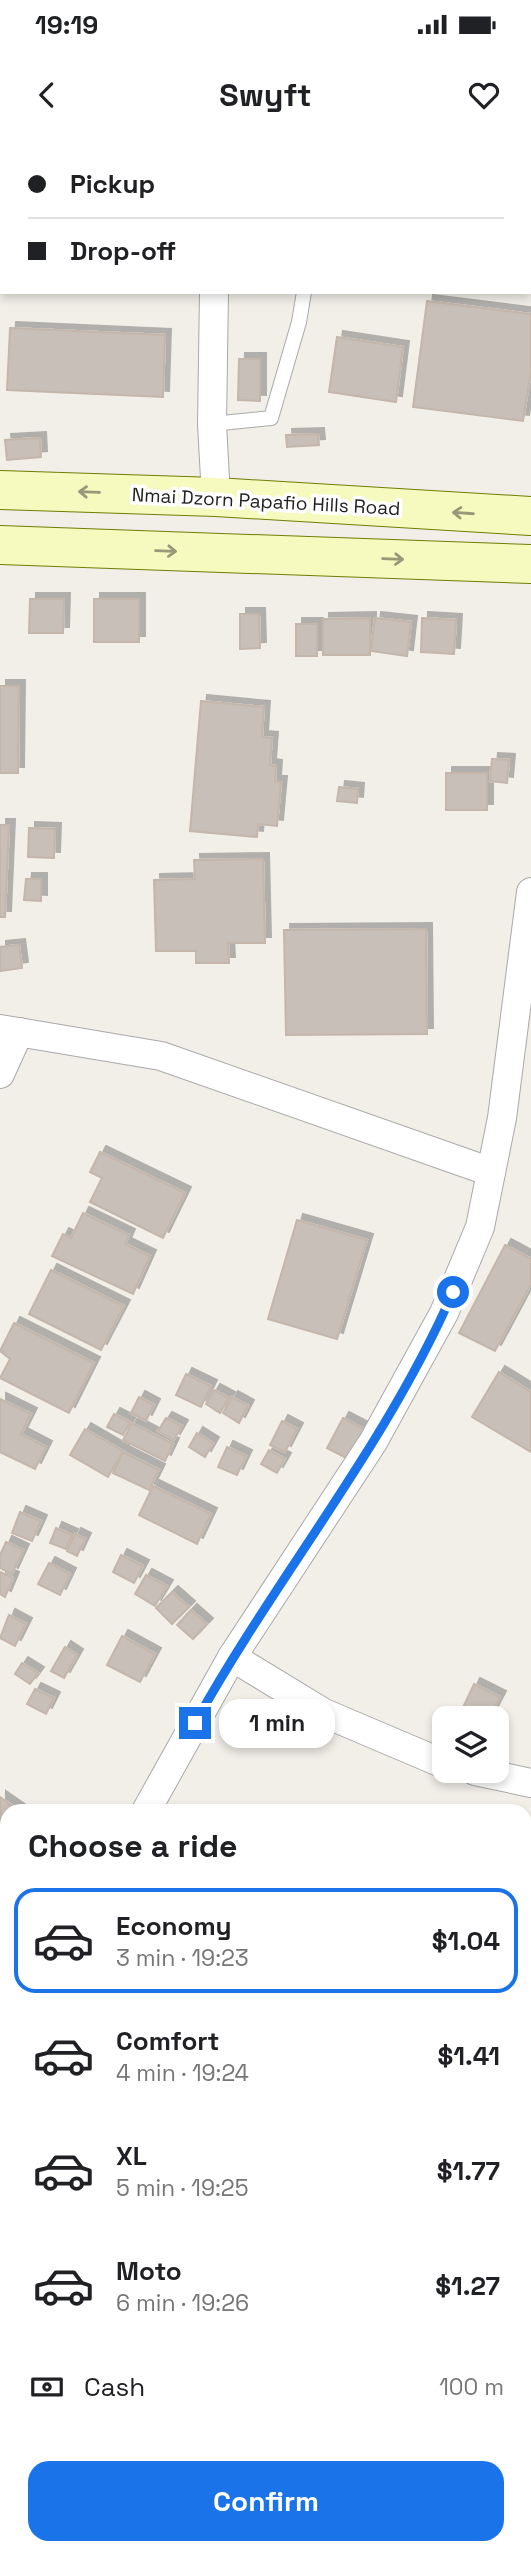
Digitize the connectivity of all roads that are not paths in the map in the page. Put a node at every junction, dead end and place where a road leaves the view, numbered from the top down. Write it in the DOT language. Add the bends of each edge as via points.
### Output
graph roads {
  1 [pos="214,294"];
  2 [pos="304,294"];
  3 [pos="212,424"];
  4 [pos="0,489"];
  5 [pos="216,497"];
  6 [pos="531,516"];
  7 [pos="0,545"];
  8 [pos="531,564"];
  9 [pos="531,892"];
  10 [pos="525,988"];
  11 [pos="10,1030"];
  12 [pos="0,1074"];
  13 [pos="491,1172"];
  14 [pos="232,1657"];
  15 [pos="432,1759"];
  16 [pos="509,1778"];
  17 [pos="531,1783"];
  18 [pos="150,1804"];
  1 -- 3 [label="street"];
  2 -- 3 [label="lane" via="271,418"];
  3 -- 5 [label="street"];
  5 -- 4 [label="street, Nmai Dzorn Papafio Hills Road, one-way"];
  6 -- 5 [label="street, Nmai Dzorn Papafio Hills Road, one-way"];
  7 -- 8 [label="street, one-way"];
  9 -- 10 [label="street"];
  10 -- 13 [label="street"];
  11 -- 12 [label="street"];
  11 -- 13 [label="street" via="161,1056"];
  13 -- 14 [label="street" via="480,1227 443,1314 373,1442"];
  14 -- 15 [label="street" via="324,1713"];
  14 -- 18 [label="street"];
  16 -- 17 [label="street"];
}
